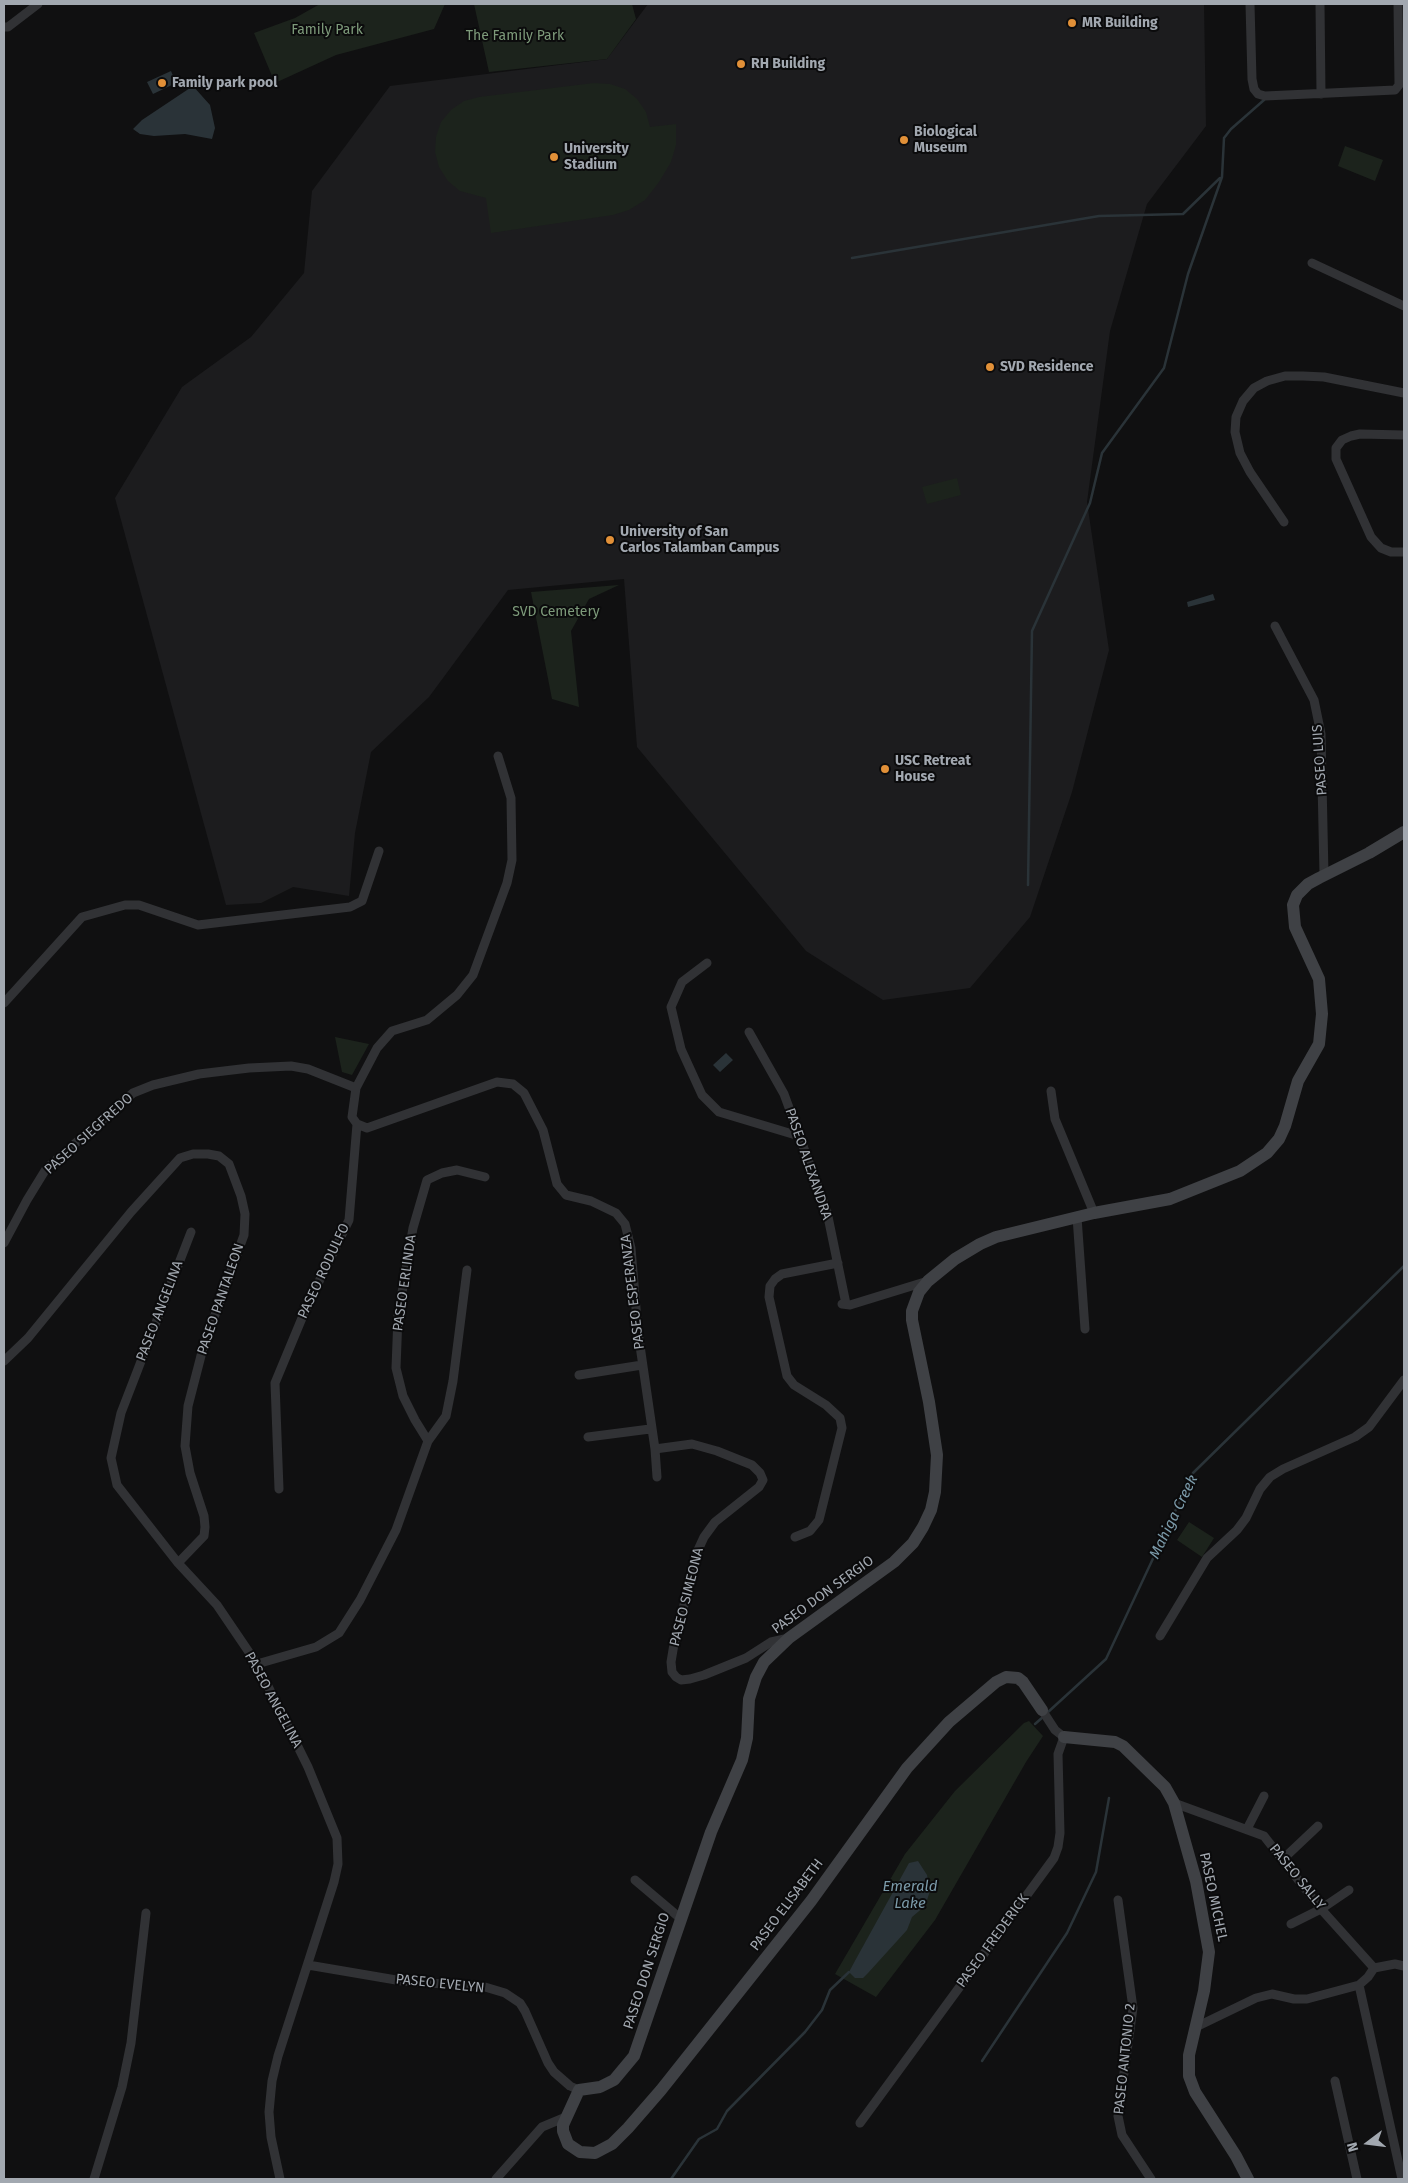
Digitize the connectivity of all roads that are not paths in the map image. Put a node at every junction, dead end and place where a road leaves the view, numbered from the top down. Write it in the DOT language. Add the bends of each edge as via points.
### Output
graph roads {
  1 [pos="38,4"];
  2 [pos="1250,4"];
  3 [pos="1320,4"];
  4 [pos="1398,4"];
  5 [pos="6,27"];
  6 [pos="1402,52"];
  7 [pos="1321,94"];
  8 [pos="1312,263"];
  9 [pos="1404,306"];
  10 [pos="1404,392"];
  11 [pos="1404,435"];
  12 [pos="1284,522"];
  13 [pos="1404,552"];
  14 [pos="1275,626"];
  15 [pos="498,756"];
  16 [pos="1404,832"];
  17 [pos="380,851"];
  18 [pos="1324,875"];
  19 [pos="707,963"];
  20 [pos="4,1003"];
  21 [pos="749,1032"];
  22 [pos="356,1088"];
  23 [pos="1051,1091"];
  24 [pos="357,1124"];
  25 [pos="799,1136"];
  26 [pos="485,1177"];
  27 [pos="1094,1213"];
  28 [pos="1077,1217"];
  29 [pos="191,1232"];
  30 [pos="4,1243"];
  31 [pos="838,1263"];
  32 [pos="467,1270"];
  33 [pos="928,1281"];
  34 [pos="1085,1329"];
  35 [pos="4,1360"];
  36 [pos="642,1365"];
  37 [pos="579,1375"];
  38 [pos="1404,1380"];
  39 [pos="650,1429"];
  40 [pos="588,1437"];
  41 [pos="428,1441"];
  42 [pos="655,1449"];
  43 [pos="657,1477"];
  44 [pos="279,1489"];
  45 [pos="795,1537"];
  46 [pos="178,1563"];
  47 [pos="1160,1636"];
  48 [pos="789,1638"];
  49 [pos="257,1664"];
  50 [pos="1046,1716"];
  51 [pos="1064,1737"];
  52 [pos="1264,1796"];
  53 [pos="1174,1803"];
  54 [pos="1318,1826"];
  55 [pos="1247,1829"];
  56 [pos="1282,1860"];
  57 [pos="634,1880"];
  58 [pos="1349,1890"];
  59 [pos="1118,1900"];
  60 [pos="1322,1909"];
  61 [pos="146,1913"];
  62 [pos="680,1918"];
  63 [pos="1291,1924"];
  64 [pos="308,1965"];
  65 [pos="1404,1966"];
  66 [pos="1374,1968"];
  67 [pos="1358,1985"];
  68 [pos="1196,2027"];
  69 [pos="1336,2081"];
  70 [pos="579,2090"];
  71 [pos="566,2117"];
  72 [pos="860,2123"];
  73 [pos="94,2179"];
  74 [pos="280,2179"];
  75 [pos="496,2179"];
  76 [pos="1151,2179"];
  77 [pos="1248,2179"];
  78 [pos="1357,2179"];
  79 [pos="1402,2179"];
  1 -- 5 [label="street"];
  2 -- 7 [label="street" via="1254,89 1265,96"];
  3 -- 7 [label="street"];
  4 -- 6 [label="street"];
  6 -- 7 [label="street" via="1399,85 1395,90"];
  8 -- 9 [label="street"];
  10 -- 12 [label="street" via="1303,376 1285,376 1254,388 1236,417 1235,432 1240,453 1250,472"];
  11 -- 13 [label="street" via="1351,436 1336,448 1336,459 1371,537 1381,548"];
  14 -- 18 [label="street, PASEO LUIS" via="1310,692 1321,734"];
  15 -- 22 [label="street, PASEO RODULFO" via="511,798 512,860 507,883 473,975 457,995 427,1020 392,1031 378,1048"];
  16 -- 18 [label="street, PASEO DON SERGIO"];
  17 -- 20 [label="street" via="362,901 350,907 198,925 139,905 125,905 82,917"];
  18 -- 27 [label="street, PASEO DON SERGIO" via="1297,895 1293,913 1295,927 1319,980 1322,1014 1319,1044 1298,1081 1279,1139 1267,1153 1240,1171 1170,1199"];
  19 -- 25 [label="street" via="682,982 671,1007 681,1049 702,1095 719,1112"];
  21 -- 25 [label="street, PASEO ALEXANDRA" via="784,1094"];
  22 -- 24 [label="street, PASEO RODULFO" via="352,1117"];
  22 -- 30 [label="street, PASEO SIEGFREDO" via="308,1069 291,1066 199,1074 134,1093 46,1169"];
  23 -- 27 [label="street" via="1055,1119"];
  24 -- 36 [label="street, PASEO ESPERANZA" via="367,1128 497,1082 513,1084 524,1093 543,1130 557,1184 566,1195 591,1201 616,1213 624,1224 630,1248"];
  24 -- 44 [label="street, PASEO RODULFO" via="349,1220 307,1306 275,1383"];
  25 -- 31 [label="street, PASEO ALEXANDRA" via="827,1212"];
  26 -- 41 [label="street, PASEO ERLINDA" via="457,1170 428,1180 413,1228 398,1316 396,1368 403,1396"];
  27 -- 28 [label="street, PASEO DON SERGIO"];
  28 -- 33 [label="street, PASEO DON SERGIO" via="996,1237 955,1259"];
  28 -- 34 [label="street"];
  29 -- 46 [label="street, PASEO ANGELINA" via="121,1413 111,1458 117,1485"];
  31 -- 33 [label="street, PASEO ALEXANDRA" via="844,1304"];
  31 -- 45 [label="street" via="782,1274 770,1286 769,1297 787,1376 794,1385 840,1418 842,1428 819,1520 810,1531"];
  32 -- 41 [label="street" via="446,1416"];
  33 -- 48 [label="street, PASEO DON SERGIO" via="915,1300 912,1320 937,1454 931,1510 913,1543 894,1562"];
  35 -- 46 [label="street, PASEO PANTALEON" via="28,1338 131,1212 180,1158 208,1154 219,1156 229,1164 245,1214 244,1235 203,1348 188,1406 185,1446 205,1527 204,1536"];
  36 -- 37 [label="street"];
  36 -- 39 [label="street, PASEO ESPERANZA"];
  38 -- 47 [label="street" via="1369,1427 1270,1477 1242,1524 1207,1558"];
  39 -- 40 [label="street"];
  39 -- 42 [label="street, PASEO ESPERANZA"];
  41 -- 49 [label="street" via="396,1530 339,1633 316,1647"];
  42 -- 43 [label="street, PASEO ESPERANZA"];
  42 -- 48 [label="street, PASEO SIMEONA" via="692,1444 717,1451 752,1465 762,1480 759,1487 715,1522 704,1537 674,1644 672,1672 681,1680 690,1680 746,1658 771,1642"];
  46 -- 49 [label="street, PASEO ANGELINA" via="218,1606"];
  48 -- 62 [label="street, PASEO DON SERGIO" via="770,1654 756,1676 747,1709 747,1738 742,1760 711,1832"];
  49 -- 64 [label="street, PASEO ANGELINA" via="308,1767 337,1838 338,1864 334,1882"];
  50 -- 51 [label="street, PASEO ELISABETH"];
  50 -- 71 [label="street, PASEO ELISABETH" via="1023,1682 1012,1676 1001,1679 968,1706 913,1760 811,1901 620,2137 595,2153 580,2152 573,2149 564,2137"];
  51 -- 53 [label="street, PASEO MICHEL" via="1123,1746 1166,1787"];
  51 -- 72 [label="street, PASEO FREDERICK" via="1058,1754 1060,1833 1054,1858"];
  52 -- 55 [label="street"];
  53 -- 55 [label="street, PASEO SALLY"];
  53 -- 68 [label="street, PASEO MICHEL" via="1196,1880 1209,1952"];
  54 -- 56 [label="street"];
  55 -- 56 [label="street, PASEO SALLY" via="1264,1836"];
  56 -- 60 [label="street, PASEO SALLY"];
  57 -- 62 [label="street"];
  58 -- 60 [label="street"];
  59 -- 76 [label="street, PASEO ANTONIO 2" via="1133,2008 1118,2116 1122,2136"];
  60 -- 63 [label="street"];
  60 -- 66 [label="street, PASEO SALLY"];
  61 -- 73 [label="street" via="131,2043 122,2087"];
  62 -- 70 [label="street, PASEO DON SERGIO" via="634,2056 614,2080 600,2087"];
  64 -- 70 [label="street, PASEO EVELYN" via="402,1981 485,1987 506,1993 525,2011 554,2072"];
  64 -- 74 [label="street, PASEO ANGELINA" via="272,2081 270,2129"];
  65 -- 66 [label="street" via="1395,1964"];
  66 -- 67 [label="street"];
  67 -- 68 [label="street" via="1307,1999 1272,1994 1256,1998"];
  67 -- 79 [label="street"];
  68 -- 77 [label="street, PASEO MICHEL" via="1189,2055 1192,2084"];
  69 -- 78 [label="street"];
  70 -- 71 [label="street, PASEO ELISABETH"];
  71 -- 75 [label="street" via="542,2127"];
}
